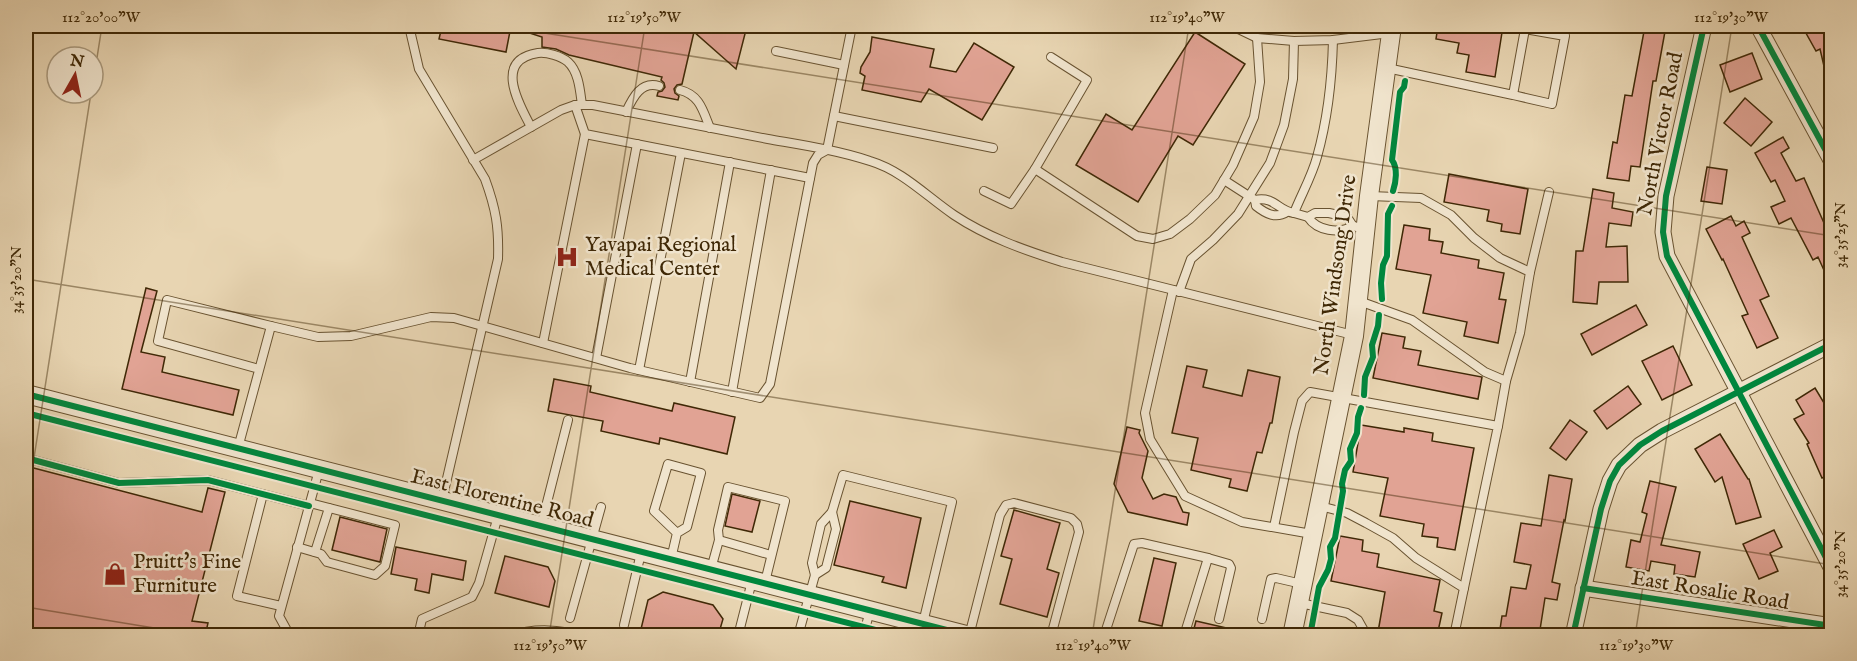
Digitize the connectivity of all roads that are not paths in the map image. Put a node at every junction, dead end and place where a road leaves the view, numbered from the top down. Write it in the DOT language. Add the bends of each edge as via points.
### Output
graph roads {
  1 [pos="409,26"];
  2 [pos="852,26"];
  3 [pos="1232,26"];
  4 [pos="1704,26"];
  5 [pos="1758,26"];
  6 [pos="1391,29"];
  7 [pos="1257,38"];
  8 [pos="1333,40"];
  9 [pos="1294,41"];
  10 [pos="776,51"];
  11 [pos="1051,57"];
  12 [pos="844,65"];
  13 [pos="1386,67"];
  14 [pos="659,86"];
  15 [pos="680,90"];
  16 [pos="1513,95"];
  17 [pos="578,105"];
  18 [pos="626,112"];
  19 [pos="834,116"];
  20 [pos="531,127"];
  21 [pos="710,128"];
  22 [pos="585,134"];
  23 [pos="637,144"];
  24 [pos="993,148"];
  25 [pos="827,150"];
  26 [pos="681,153"];
  27 [pos="473,160"];
  28 [pos="730,162"];
  29 [pos="1832,162"];
  30 [pos="1035,169"];
  31 [pos="771,170"];
  32 [pos="810,178"];
  33 [pos="1224,180"];
  34 [pos="984,191"];
  35 [pos="1549,192"];
  36 [pos="1370,196"];
  37 [pos="1252,198"];
  38 [pos="1291,213"];
  39 [pos="1308,217"];
  40 [pos="1360,227"];
  41 [pos="1530,272"];
  42 [pos="1176,291"];
  43 [pos="1358,300"];
  44 [pos="271,326"];
  45 [pos="483,326"];
  46 [pos="1354,336"];
  47 [pos="543,343"];
  48 [pos="1832,345"];
  49 [pos="596,358"];
  50 [pos="259,369"];
  51 [pos="639,370"];
  52 [pos="1506,381"];
  53 [pos="690,382"];
  54 [pos="732,392"];
  55 [pos="1737,393"];
  56 [pos="26,394"];
  57 [pos="1341,397"];
  58 [pos="568,420"];
  59 [pos="1498,426"];
  60 [pos="238,448"];
  61 [pos="26,458"];
  62 [pos="319,469"];
  63 [pos="263,494"];
  64 [pos="442,500"];
  65 [pos="309,504"];
  66 [pos="1318,506"];
  67 [pos="602,507"];
  68 [pos="329,508"];
  69 [pos="832,512"];
  70 [pos="498,515"];
  71 [pos="541,525"];
  72 [pos="1274,527"];
  73 [pos="677,533"];
  74 [pos="1312,534"];
  75 [pos="592,538"];
  76 [pos="719,540"];
  77 [pos="297,547"];
  78 [pos="641,551"];
  79 [pos="315,552"];
  80 [pos="771,555"];
  81 [pos="1208,558"];
  82 [pos="671,559"];
  83 [pos="711,569"];
  84 [pos="1832,570"];
  85 [pos="815,575"];
  86 [pos="758,581"];
  87 [pos="1302,584"];
  88 [pos="1464,588"];
  89 [pos="1583,588"];
  90 [pos="809,594"];
  91 [pos="1298,603"];
  92 [pos="281,606"];
  93 [pos="870,610"];
  94 [pos="570,618"];
  95 [pos="1262,619"];
  96 [pos="1219,620"];
  97 [pos="923,623"];
  98 [pos="624,625"];
  99 [pos="1832,626"];
  100 [pos="545,633"];
  101 [pos="969,635"];
  102 [pos="290,636"];
  103 [pos="418,636"];
  104 [pos="509,636"];
  105 [pos="587,636"];
  106 [pos="738,636"];
  107 [pos="798,636"];
  108 [pos="863,636"];
  109 [pos="1052,636"];
  110 [pos="1104,636"];
  111 [pos="1184,636"];
  112 [pos="1292,636"];
  113 [pos="1367,636"];
  114 [pos="1454,636"];
  115 [pos="1573,636"];
  1 -- 27 [label="lane" via="419,69"];
  2 -- 12 [label="lane"];
  3 -- 7 [label="lane"];
  4 -- 55 [label="street, North Victor Road" via="1666,196 1663,232 1667,256"];
  5 -- 29 [label="street"];
  6 -- 8 [label="lane"];
  6 -- 13 [label="street, North Windsong Drive"];
  7 -- 9 [label="lane"];
  7 -- 33 [label="lane" via="1260,82 1254,117"];
  8 -- 9 [label="lane"];
  8 -- 38 [label="lane" via="1332,85 1317,159"];
  9 -- 37 [label="lane" via="1293,79 1284,125"];
  10 -- 12 [label="lane"];
  11 -- 30 [label="lane" via="1087,81"];
  12 -- 19 [label="lane"];
  13 -- 16 [label="lane"];
  13 -- 36 [label="street, North Windsong Drive"];
  14 -- 18 [label="lane" via="642,87"];
  15 -- 21 [label="lane" via="690,93 701,105"];
  16 -- 16 [label="lane" via="1525,29 1565,36 1552,104"];
  17 -- 18 [label="lane"];
  17 -- 20 [label="lane"];
  17 -- 20 [label="lane" via="576,73 568,62 554,55 528,55 515,66 513,89"];
  17 -- 22 [label="lane"];
  18 -- 21 [label="lane"];
  19 -- 24 [label="lane"];
  19 -- 25 [label="lane"];
  20 -- 27 [label="lane"];
  21 -- 25 [label="lane"];
  22 -- 23 [label="lane"];
  22 -- 47 [label="lane"];
  23 -- 26 [label="lane"];
  23 -- 49 [label="lane"];
  25 -- 32 [label="lane" via="813,163"];
  25 -- 42 [label="lane" via="896,172 952,214 1019,248"];
  26 -- 28 [label="lane"];
  26 -- 51 [label="lane"];
  27 -- 45 [label="lane" via="485,179 499,230 498,259"];
  28 -- 31 [label="lane"];
  28 -- 53 [label="lane"];
  30 -- 33 [label="lane" via="1137,236 1153,239 1170,234 1190,219 1215,195"];
  30 -- 34 [label="lane" via="1011,204"];
  31 -- 32 [label="lane"];
  31 -- 54 [label="lane"];
  32 -- 54 [label="lane" via="770,384 760,398"];
  33 -- 37 [label="lane"];
  35 -- 41 [label="lane"];
  36 -- 40 [label="street, North Windsong Drive"];
  36 -- 41 [label="lane" via="1421,198 1451,215 1500,258"];
  37 -- 38 [label="lane" via="1265,198"];
  37 -- 38 [label="lane" via="1256,207 1274,216"];
  37 -- 42 [label="lane" via="1191,259"];
  38 -- 39 [label="lane"];
  39 -- 40 [label="lane" via="1329,213 1347,217"];
  39 -- 40 [label="lane" via="1319,227 1334,230"];
  40 -- 43 [label="street, North Windsong Drive"];
  41 -- 52 [label="lane" via="1520,333"];
  42 -- 46 [label="lane"];
  42 -- 72 [label="lane" via="1146,413 1150,439 1185,496 1242,522"];
  43 -- 46 [label="street, North Windsong Drive"];
  43 -- 52 [label="lane" via="1412,320 1485,372"];
  44 -- 45 [label="lane" via="318,337 351,336 431,317"];
  44 -- 50 [label="lane"];
  44 -- 50 [label="lane" via="167,300 158,341"];
  45 -- 47 [label="lane"];
  45 -- 64 [label="lane"];
  46 -- 57 [label="street, North Windsong Drive"];
  47 -- 49 [label="lane"];
  48 -- 55 [label="street"];
  49 -- 51 [label="lane"];
  50 -- 60 [label="lane"];
  51 -- 53 [label="lane"];
  52 -- 59 [label="lane"];
  53 -- 54 [label="lane"];
  55 -- 84 [label="street, North Victor Road"];
  55 -- 89 [label="street" via="1662,431 1619,465 1600,509"];
  56 -- 60 [label="street, East Florentine Road"];
  57 -- 59 [label="lane"];
  57 -- 66 [label="street, North Windsong Drive"];
  57 -- 72 [label="lane" via="1310,393 1302,401"];
  58 -- 71 [label="lane"];
  59 -- 88 [label="lane"];
  60 -- 62 [label="street, East Florentine Road"];
  61 -- 63 [label="lane" via="119,483 208,480"];
  62 -- 64 [label="street, East Florentine Road"];
  62 -- 65 [label="lane"];
  63 -- 65 [label="lane"];
  63 -- 92 [label="lane" via="237,596"];
  64 -- 70 [label="street, East Florentine Road"];
  65 -- 68 [label="lane"];
  65 -- 77 [label="lane"];
  66 -- 74 [label="street, North Windsong Drive"];
  66 -- 88 [label="lane" via="1347,513 1393,538 1416,558"];
  67 -- 75 [label="lane"];
  68 -- 79 [label="lane"];
  68 -- 79 [label="lane" via="395,525 385,566 375,575 327,562"];
  69 -- 85 [label="lane" via="821,524 812,563"];
  69 -- 85 [label="lane" via="836,529 826,568"];
  69 -- 97 [label="lane" via="843,475 952,502"];
  70 -- 71 [label="street, East Florentine Road"];
  70 -- 103 [label="lane" via="480,583 472,597 422,619"];
  71 -- 75 [label="street, East Florentine Road"];
  72 -- 74 [label="lane"];
  73 -- 73 [label="lane" via="687,527 701,473 668,464 654,511"];
  73 -- 82 [label="lane"];
  74 -- 87 [label="street, North Windsong Drive"];
  75 -- 78 [label="street, East Florentine Road"];
  75 -- 94 [label="lane"];
  76 -- 80 [label="lane"];
  76 -- 80 [label="lane" via="728,487 785,501"];
  76 -- 83 [label="lane"];
  77 -- 79 [label="lane"];
  77 -- 92 [label="lane"];
  78 -- 82 [label="street, East Florentine Road"];
  78 -- 98 [label="lane"];
  80 -- 86 [label="lane"];
  81 -- 96 [label="lane" via="1231,568"];
  81 -- 110 [label="lane" via="1134,544"];
  81 -- 111 [label="lane"];
  82 -- 83 [label="street, East Florentine Road"];
  83 -- 86 [label="street, East Florentine Road"];
  85 -- 90 [label="lane"];
  86 -- 90 [label="street, East Florentine Road"];
  86 -- 106 [label="lane"];
  87 -- 91 [label="street, North Windsong Drive"];
  87 -- 95 [label="lane" via="1271,579"];
  88 -- 114 [label="lane"];
  89 -- 99 [label="street, East Rosalie Road"];
  89 -- 115 [label="street"];
  90 -- 93 [label="street, East Florentine Road"];
  90 -- 107 [label="lane"];
  91 -- 112 [label="street, North Windsong Drive"];
  91 -- 113 [label="lane" via="1347,613 1358,620"];
  92 -- 102 [label="lane" via="279,616"];
  93 -- 97 [label="street, East Florentine Road"];
  93 -- 108 [label="lane"];
  97 -- 101 [label="street, East Florentine Road"];
  100 -- 104 [label="lane" via="520,632"];
  100 -- 105 [label="lane" via="552,629"];
  101 -- 109 [label="lane" via="1000,515 1006,505 1014,503 1071,518 1077,524 1079,532"];
}
